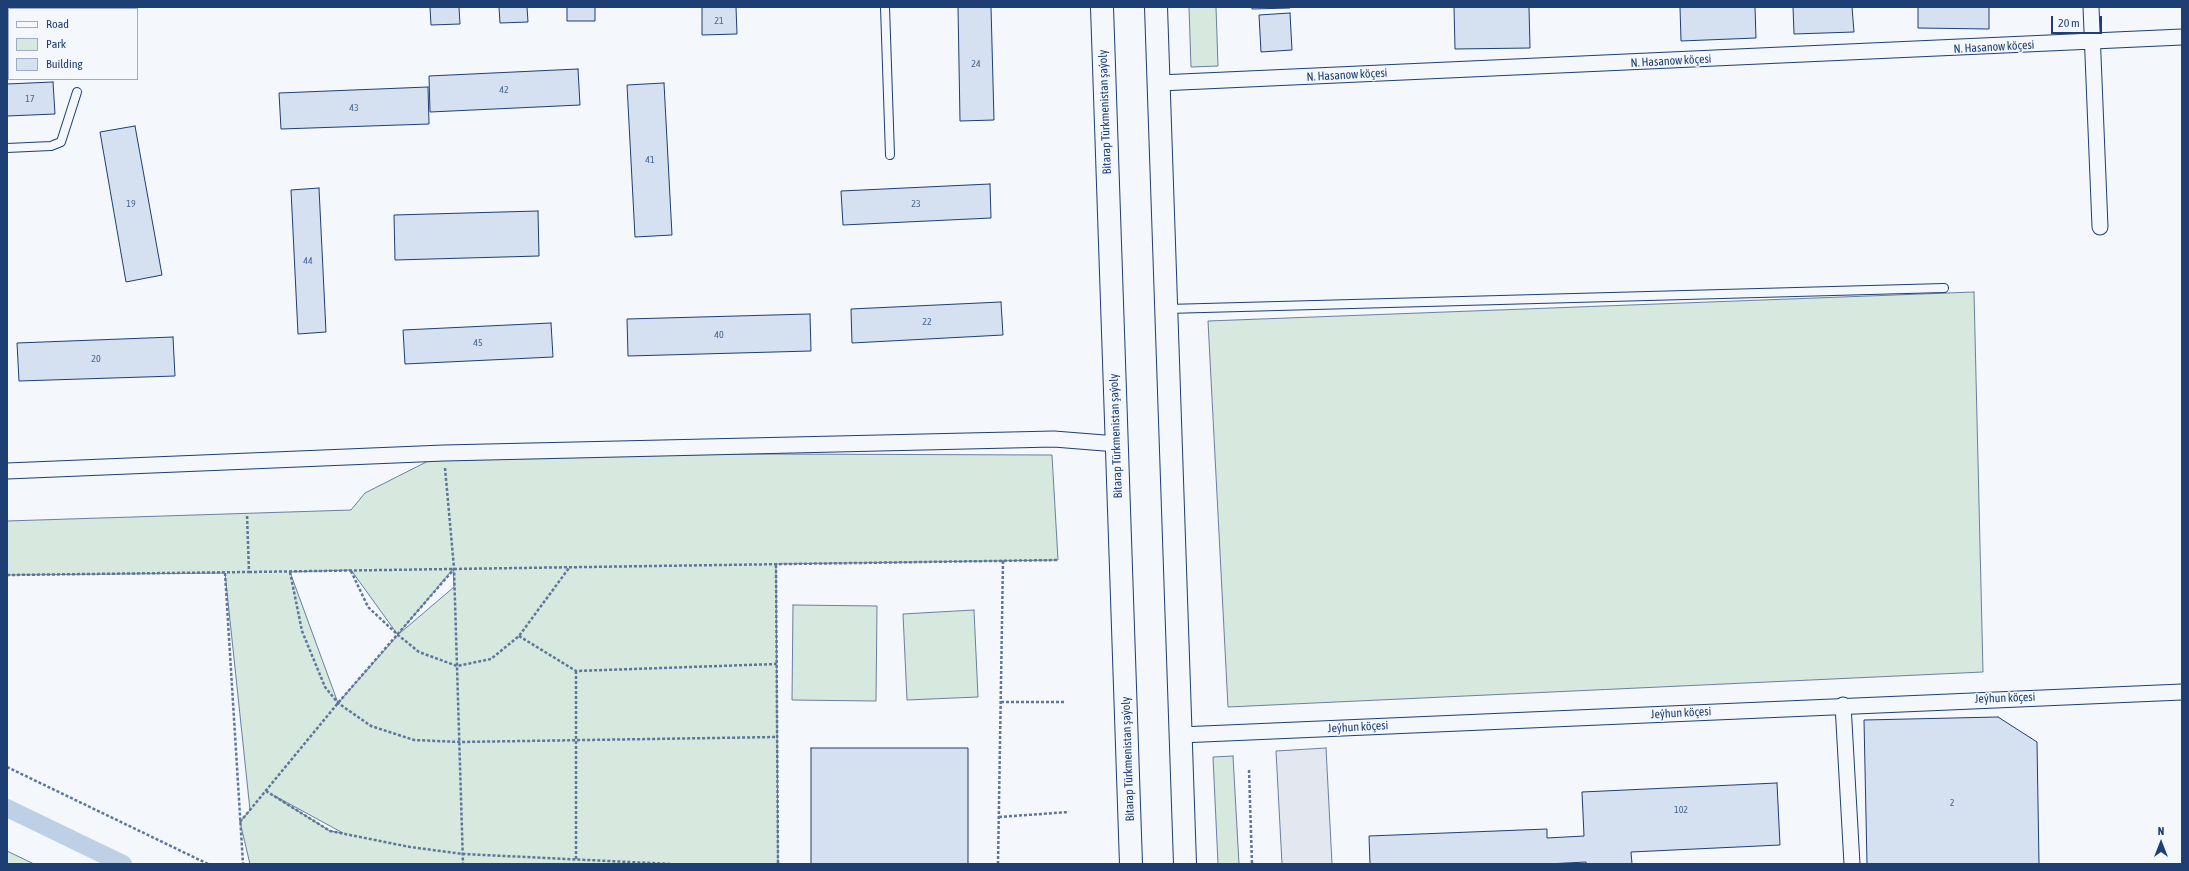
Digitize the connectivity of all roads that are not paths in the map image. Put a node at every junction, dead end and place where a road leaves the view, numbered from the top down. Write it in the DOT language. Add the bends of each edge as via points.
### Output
graph roads {
  1 [pos="885,7"];
  2 [pos="1102,7"];
  3 [pos="1156,7"];
  4 [pos="2091,7"];
  5 [pos="2182,37"];
  6 [pos="2092,42"];
  7 [pos="1159,83"];
  8 [pos="77,92"];
  9 [pos="7,148"];
  10 [pos="890,155"];
  11 [pos="2100,227"];
  12 [pos="1944,288"];
  13 [pos="1166,309"];
  14 [pos="1117,444"];
  15 [pos="7,471"];
  16 [pos="2182,692"];
  17 [pos="1843,705"];
  18 [pos="1180,736"];
  19 [pos="1131,864"];
  20 [pos="1185,864"];
  21 [pos="1852,864"];
  1 -- 10 [label="lane"];
  2 -- 14 [label="main road, Bitarap Türkmenistan şaýoly"];
  3 -- 7 [label="main road"];
  4 -- 6 [label="street"];
  5 -- 6 [label="street, N. Hasanow köçesi"];
  6 -- 7 [label="street, N. Hasanow köçesi"];
  6 -- 11 [label="street"];
  7 -- 13 [label="main road"];
  8 -- 9 [label="lane" via="61,142 51,146"];
  12 -- 13 [label="lane"];
  13 -- 18 [label="main road"];
  14 -- 15 [label="street" via="1046,439 444,453"];
  14 -- 19 [label="main road, Bitarap Türkmenistan şaýoly"];
  16 -- 17 [label="street, Jeýhun köçesi"];
  17 -- 18 [label="street, Jeýhun köçesi"];
  17 -- 21 [label="street"];
  18 -- 20 [label="main road"];
}
